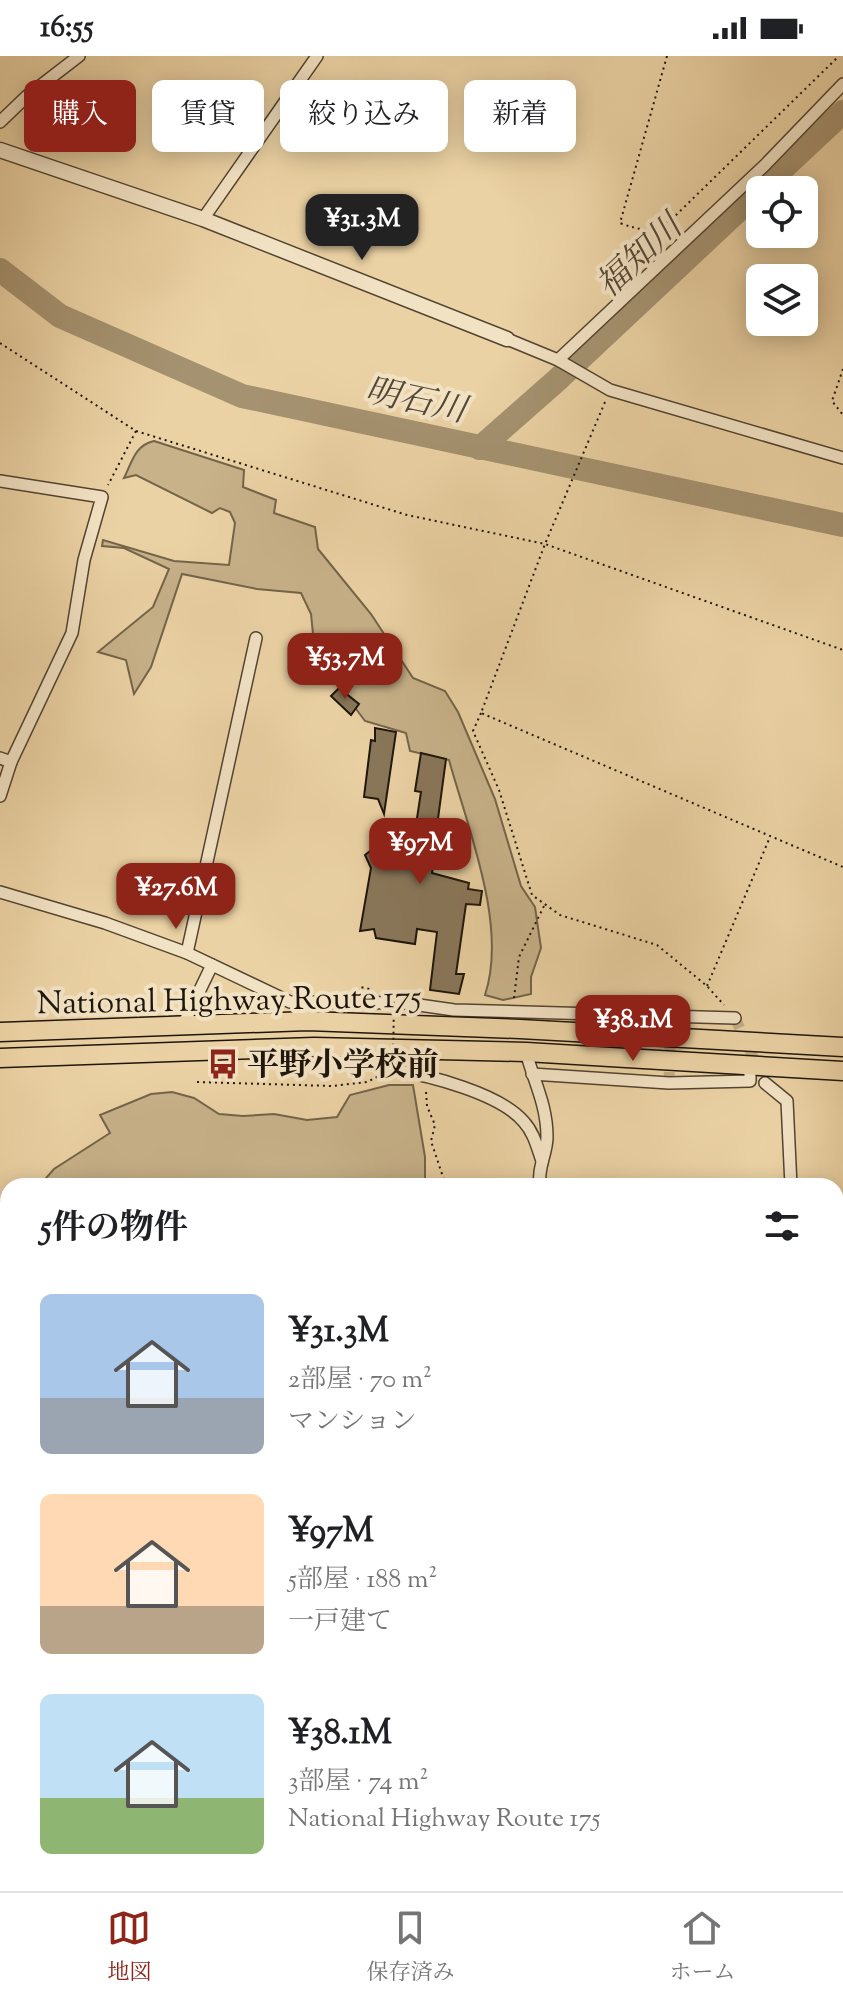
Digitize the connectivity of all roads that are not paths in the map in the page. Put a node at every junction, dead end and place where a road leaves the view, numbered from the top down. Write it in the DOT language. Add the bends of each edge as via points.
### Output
graph roads {
  1 [pos="79,56"];
  2 [pos="317,56"];
  3 [pos="843,84"];
  4 [pos="0,122"];
  5 [pos="0,150"];
  6 [pos="203,219"];
  7 [pos="507,339"];
  8 [pos="558,360"];
  9 [pos="843,458"];
  10 [pos="0,481"];
  11 [pos="256,638"];
  12 [pos="6,760"];
  13 [pos="0,796"];
  14 [pos="0,892"];
  15 [pos="187,953"];
  16 [pos="212,965"];
  17 [pos="301,1002"];
  18 [pos="735,1018"];
  19 [pos="308,1021"];
  20 [pos="183,1025"];
  21 [pos="0,1032"];
  22 [pos="843,1047"];
  23 [pos="526,1052"];
  24 [pos="0,1058"];
  25 [pos="750,1065"];
  26 [pos="393,1070"];
  27 [pos="843,1071"];
  28 [pos="532,1074"];
  29 [pos="765,1083"];
  30 [pos="542,1161"];
  31 [pos="539,1178"];
  32 [pos="791,1178"];
  1 -- 4 [label="street"];
  2 -- 6 [label="street"];
  3 -- 8 [label="street"];
  5 -- 6 [label="street"];
  6 -- 7 [label="street"];
  7 -- 8 [label="street"];
  8 -- 9 [label="street" via="610,390"];
  10 -- 12 [label="street" via="102,497 84,560 72,633"];
  11 -- 15 [label="street"];
  12 -- 13 [label="street"];
  14 -- 15 [label="street"];
  15 -- 16 [label="street"];
  16 -- 17 [label="street" via="290,1002"];
  16 -- 20 [label="street"];
  17 -- 18 [label="street"];
  17 -- 19 [label="street"];
  19 -- 20 [label="highway, National Highway Route 175"];
  19 -- 22 [label="highway, National Highway Route 175"];
  20 -- 21 [label="highway, National Highway Route 175"];
  23 -- 24 [label="highway, National Highway Route 175" via="314,1047"];
  23 -- 25 [label="highway, National Highway Route 175"];
  23 -- 28 [label="street"];
  25 -- 27 [label="highway, National Highway Route 175"];
  25 -- 28 [label="street" via="750,1081 669,1083"];
  26 -- 30 [label="street" via="426,1074 507,1106 534,1136"];
  28 -- 30 [label="street" via="545,1105"];
  29 -- 32 [label="street" via="787,1101"];
  30 -- 31 [label="street"];
}
